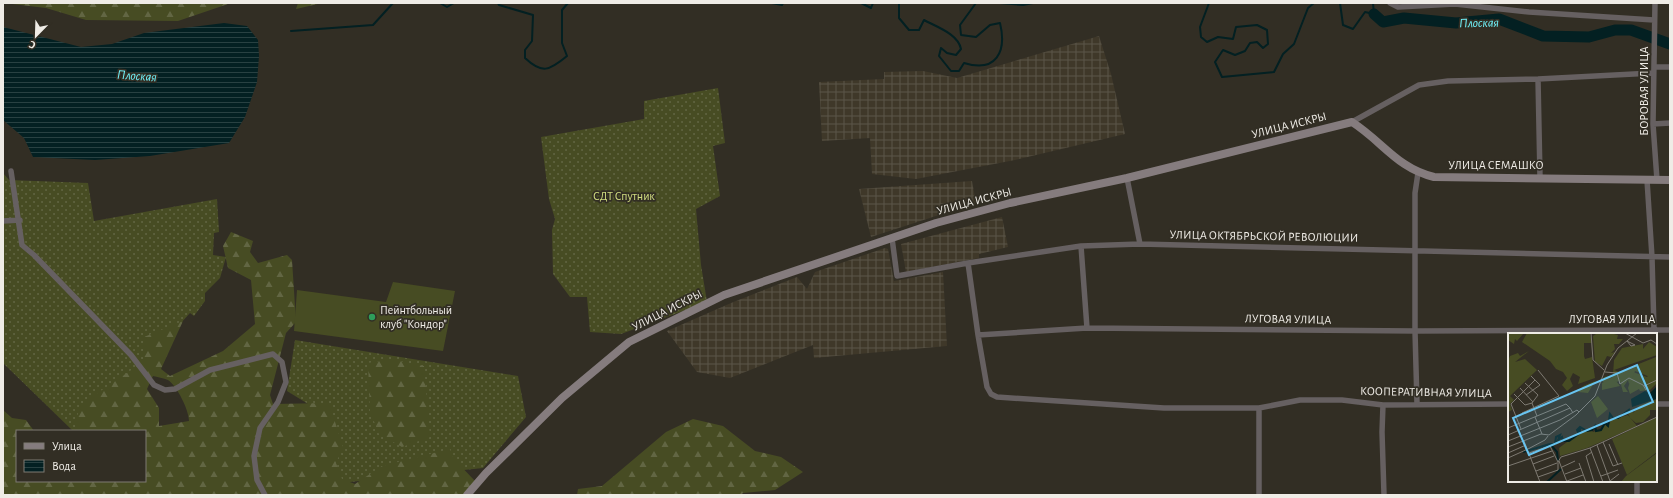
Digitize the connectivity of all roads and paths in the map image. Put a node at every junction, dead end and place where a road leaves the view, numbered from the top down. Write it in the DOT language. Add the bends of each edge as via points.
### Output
graph roads {
  1 [pos="1390,3"];
  2 [pos="1654,3"];
  3 [pos="1654,20"];
  4 [pos="1670,67"];
  5 [pos="1654,70"];
  6 [pos="1538,79"];
  7 [pos="1352,122"];
  8 [pos="1670,123"];
  9 [pos="1653,124"];
  10 [pos="11,171"];
  11 [pos="1418,173"];
  12 [pos="1540,177"];
  13 [pos="1127,178"];
  14 [pos="1646,180"];
  15 [pos="1657,180"];
  16 [pos="1670,180"];
  17 [pos="20,220"];
  18 [pos="3,221"];
  19 [pos="892,238"];
  20 [pos="1140,244"];
  21 [pos="1081,246"];
  22 [pos="1416,250"];
  23 [pos="1652,257"];
  24 [pos="1670,257"];
  25 [pos="968,263"];
  26 [pos="1087,328"];
  27 [pos="1654,330"];
  28 [pos="1670,330"];
  29 [pos="1415,331"];
  30 [pos="1639,332"];
  31 [pos="978,335"];
  32 [pos="1417,404"];
  33 [pos="1508,404"];
  34 [pos="1657,404"];
  35 [pos="1670,404"];
  36 [pos="1383,405"];
  37 [pos="1259,408"];
  38 [pos="1637,482"];
  39 [pos="264,495"];
  40 [pos="467,495"];
  41 [pos="1259,495"];
  42 [pos="1384,495"];
  43 [pos="1637,495"];
  1 -- 3 [label="street" via="1398,7 1455,4 1529,12"];
  2 -- 3 [label="street, БОРОВАЯ УЛИЦА"];
  3 -- 5 [label="street, БОРОВАЯ УЛИЦА"];
  4 -- 5 [label="street"];
  5 -- 6 [label="street"];
  5 -- 9 [label="street, БОРОВАЯ УЛИЦА"];
  6 -- 7 [label="street" via="1448,81 1420,85"];
  6 -- 12 [label="street"];
  7 -- 11 [label="main road, УЛИЦА СЕМАШКО" via="1369,133 1394,158"];
  7 -- 13 [label="main road, УЛИЦА ИСКРЫ"];
  8 -- 9 [label="street"];
  9 -- 15 [label="street, БОРОВАЯ УЛИЦА"];
  10 -- 17 [label="street"];
  11 -- 12 [label="main road, УЛИЦА СЕМАШКО" via="1434,177"];
  11 -- 22 [label="street" via="1415,193"];
  12 -- 14 [label="main road, УЛИЦА СЕМАШКО"];
  13 -- 19 [label="main road, УЛИЦА ИСКРЫ" via="1006,205 936,223"];
  13 -- 20 [label="street"];
  14 -- 15 [label="main road, УЛИЦА СЕМАШКО"];
  14 -- 23 [label="street"];
  15 -- 16 [label="main road, УЛИЦА СЕМАШКО"];
  17 -- 18 [label="street"];
  17 -- 39 [label="street" via="22,245 131,355 154,385 165,390 175,389 210,370 273,354 282,362 286,382 278,402 260,428 254,456 257,480"];
  19 -- 25 [label="street, УЛИЦА ОКТЯБРЬСКОЙ РЕВОЛЮЦИИ" via="897,276"];
  19 -- 40 [label="main road, УЛИЦА ИСКРЫ" via="724,295 630,342 562,398"];
  20 -- 21 [label="street, УЛИЦА ОКТЯБРЬСКОЙ РЕВОЛЮЦИИ"];
  20 -- 22 [label="street, УЛИЦА ОКТЯБРЬСКОЙ РЕВОЛЮЦИИ"];
  21 -- 25 [label="street, УЛИЦА ОКТЯБРЬСКОЙ РЕВОЛЮЦИИ"];
  21 -- 26 [label="street"];
  22 -- 23 [label="street, УЛИЦА ОКТЯБРЬСКОЙ РЕВОЛЮЦИИ"];
  22 -- 29 [label="street"];
  23 -- 24 [label="street, УЛИЦА ОКТЯБРЬСКОЙ РЕВОЛЮЦИИ"];
  23 -- 27 [label="street"];
  25 -- 31 [label="street"];
  26 -- 29 [label="street, ЛУГОВАЯ УЛИЦА"];
  26 -- 31 [label="street, ЛУГОВАЯ УЛИЦА"];
  27 -- 28 [label="street, ЛУГОВАЯ УЛИЦА"];
  27 -- 30 [label="street, ЛУГОВАЯ УЛИЦА"];
  29 -- 30 [label="street, ЛУГОВАЯ УЛИЦА"];
  29 -- 32 [label="street"];
  31 -- 37 [label="street, КООПЕРАТИВНАЯ УЛИЦА" via="987,387 991,394 997,396 1164,408"];
  32 -- 33 [label="street, КООПЕРАТИВНАЯ УЛИЦА"];
  32 -- 36 [label="street, КООПЕРАТИВНАЯ УЛИЦА"];
  34 -- 35 [label="street"];
  36 -- 37 [label="street, КООПЕРАТИВНАЯ УЛИЦА" via="1342,400 1300,400"];
  36 -- 42 [label="street"];
  37 -- 41 [label="street"];
  38 -- 43 [label="street"];
}
